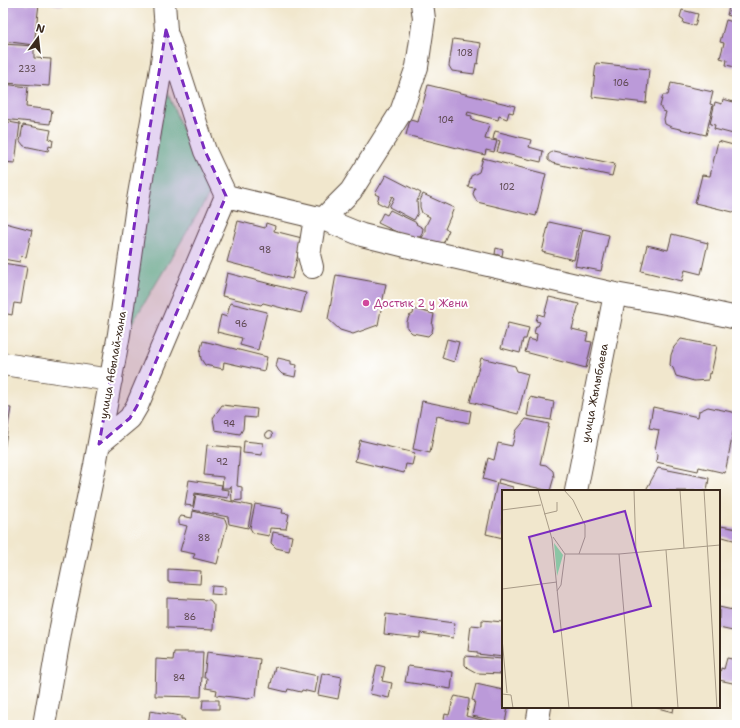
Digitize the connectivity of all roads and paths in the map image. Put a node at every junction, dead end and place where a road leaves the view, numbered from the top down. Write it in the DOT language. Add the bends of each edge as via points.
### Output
graph roads {
  1 [pos="164,3"];
  2 [pos="422,3"];
  3 [pos="166,30"];
  4 [pos="226,196"];
  5 [pos="319,218"];
  6 [pos="312,267"];
  7 [pos="615,294"];
  8 [pos="737,318"];
  9 [pos="3,364"];
  10 [pos="111,380"];
  11 [pos="99,444"];
  12 [pos="576,490"];
  13 [pos="540,708"];
  14 [pos="44,725"];
  15 [pos="537,725"];
  1 -- 3 [label="street, улица Абылай-хана"];
  2 -- 5 [label="street" via="424,19 418,67 401,112 351,191"];
  3 -- 4 [label="street" via="205,151"];
  3 -- 10 [label="street, улица Абылай-хана"];
  4 -- 5 [label="street"];
  4 -- 11 [label="street" via="137,406 130,418"];
  5 -- 6 [label="street" via="309,255"];
  5 -- 7 [label="street" via="370,237"];
  7 -- 8 [label="street"];
  7 -- 12 [label="street, улица Жылыбаева"];
  9 -- 10 [label="street"];
  10 -- 11 [label="street, улица Абылай-хана"];
  11 -- 14 [label="street, улица Абылай-хана" via="61,627"];
  13 -- 15 [label="street"];
}
